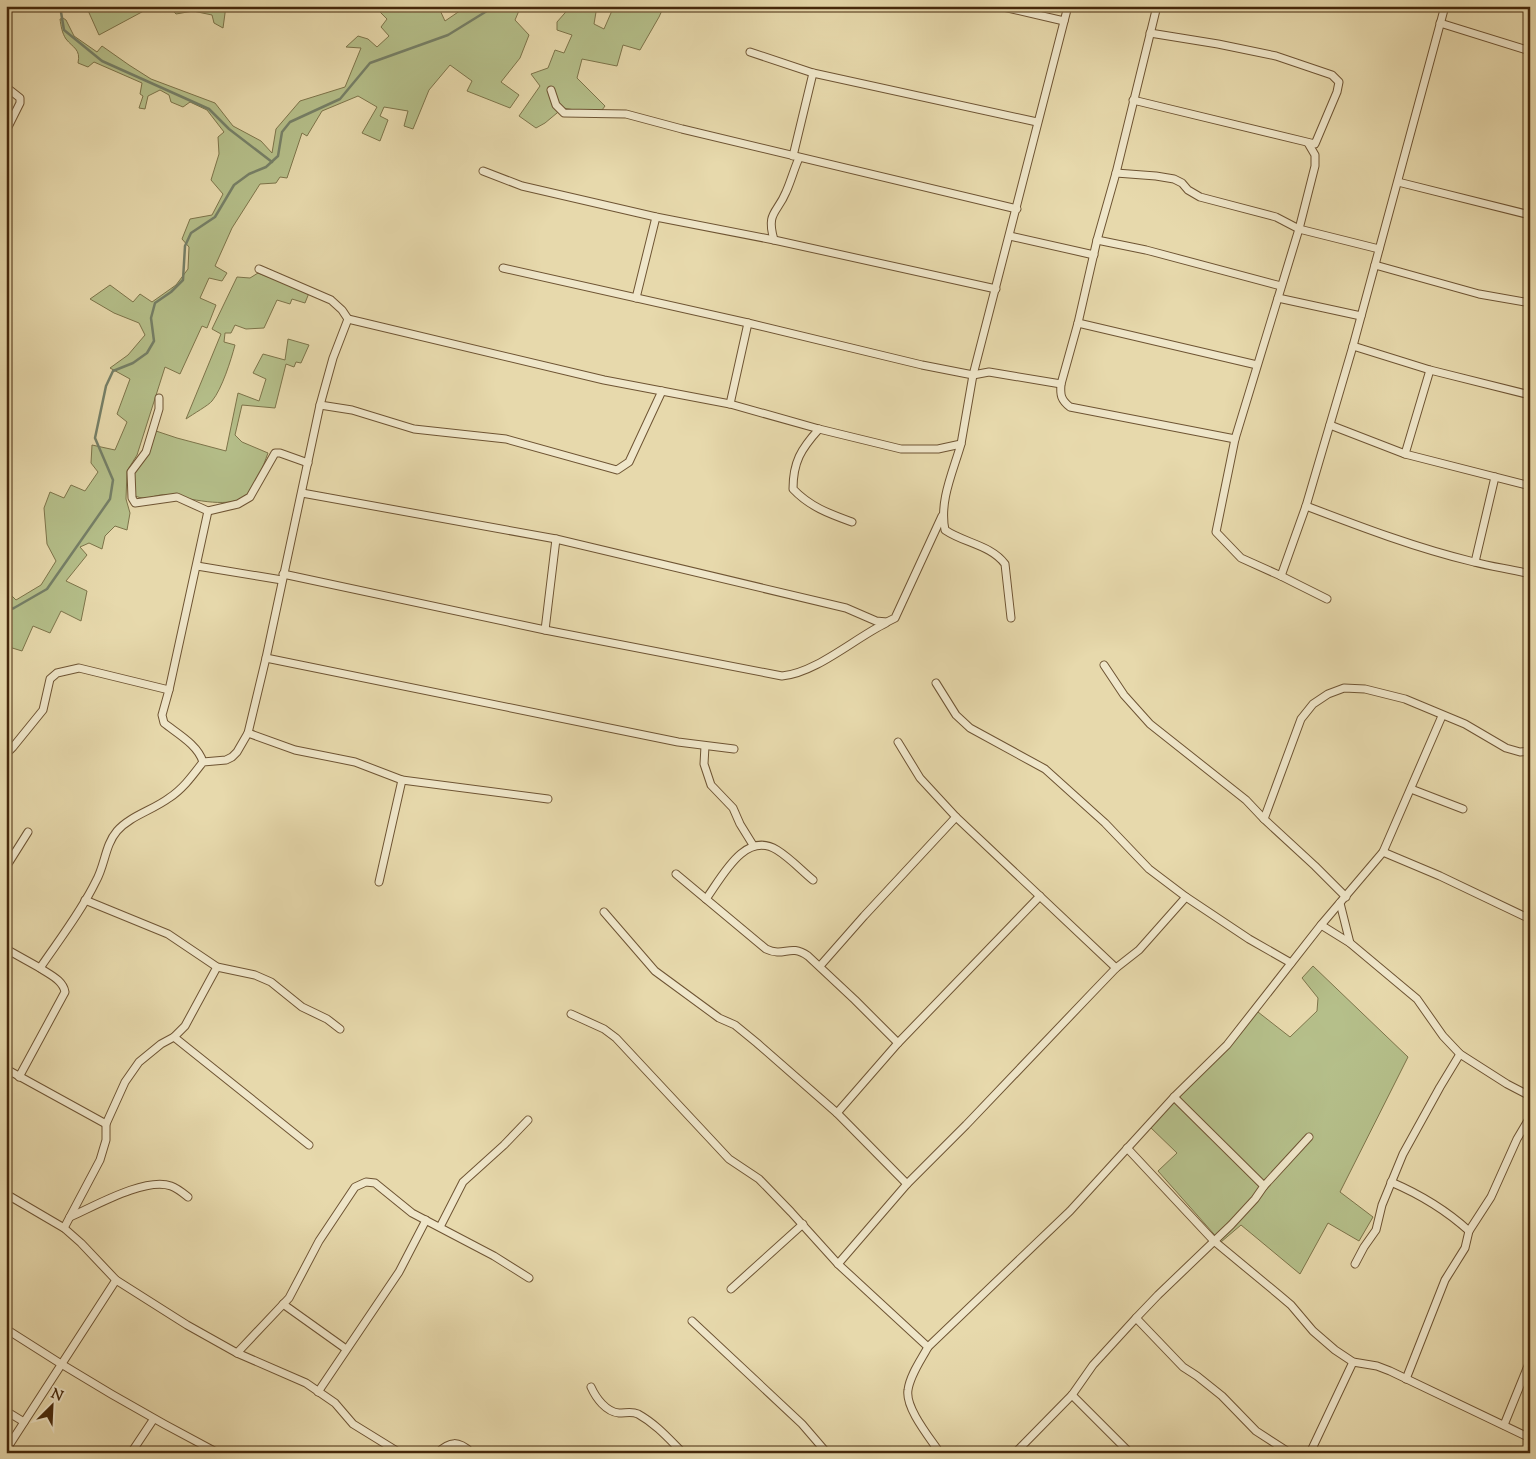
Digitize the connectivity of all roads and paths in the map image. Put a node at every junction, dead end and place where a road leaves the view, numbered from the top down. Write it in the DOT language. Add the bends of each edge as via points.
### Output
graph roads {
  1 [pos="999,6"];
  2 [pos="1068,6"];
  3 [pos="1156,6"];
  4 [pos="1445,6"];
  5 [pos="1064,21"];
  6 [pos="1440,23"];
  7 [pos="1150,33"];
  8 [pos="1530,51"];
  9 [pos="750,52"];
  10 [pos="813,73"];
  11 [pos="6,87"];
  12 [pos="551,90"];
  13 [pos="1133,100"];
  14 [pos="1037,122"];
  15 [pos="6,131"];
  16 [pos="1308,143"];
  17 [pos="796,157"];
  18 [pos="483,171"];
  19 [pos="1116,173"];
  20 [pos="1398,182"];
  21 [pos="1016,209"];
  22 [pos="1530,215"];
  23 [pos="656,216"];
  24 [pos="1299,228"];
  25 [pos="1010,236"];
  26 [pos="774,240"];
  27 [pos="1097,240"];
  28 [pos="1378,249"];
  29 [pos="1094,254"];
  30 [pos="1375,264"];
  31 [pos="504,268"];
  32 [pos="259,269"];
  33 [pos="1281,286"];
  34 [pos="996,289"];
  35 [pos="636,298"];
  36 [pos="1278,298"];
  37 [pos="1530,303"];
  38 [pos="1361,316"];
  39 [pos="348,319"];
  40 [pos="748,322"];
  41 [pos="1078,323"];
  42 [pos="1353,346"];
  43 [pos="1257,365"];
  44 [pos="1430,370"];
  45 [pos="973,375"];
  46 [pos="1061,384"];
  47 [pos="662,391"];
  48 [pos="1530,394"];
  49 [pos="159,398"];
  50 [pos="730,404"];
  51 [pos="320,405"];
  52 [pos="1330,426"];
  53 [pos="819,429"];
  54 [pos="1235,439"];
  55 [pos="961,444"];
  56 [pos="1405,454"];
  57 [pos="308,463"];
  58 [pos="1495,477"];
  59 [pos="1530,486"];
  60 [pos="302,493"];
  61 [pos="1306,506"];
  62 [pos="208,511"];
  63 [pos="942,516"];
  64 [pos="852,522"];
  65 [pos="556,539"];
  66 [pos="1475,562"];
  67 [pos="196,566"];
  68 [pos="1530,574"];
  69 [pos="1281,576"];
  70 [pos="282,577"];
  71 [pos="1327,599"];
  72 [pos="1011,618"];
  73 [pos="888,622"];
  74 [pos="545,630"];
  75 [pos="266,658"];
  76 [pos="1104,665"];
  77 [pos="936,682"];
  78 [pos="169,690"];
  79 [pos="1442,716"];
  80 [pos="248,733"];
  81 [pos="898,742"];
  82 [pos="705,746"];
  83 [pos="734,749"];
  84 [pos="6,750"];
  85 [pos="1530,751"];
  86 [pos="204,762"];
  87 [pos="402,780"];
  88 [pos="1411,789"];
  89 [pos="548,799"];
  90 [pos="1463,809"];
  91 [pos="956,817"];
  92 [pos="1264,819"];
  93 [pos="28,832"];
  94 [pos="753,845"];
  95 [pos="1383,852"];
  96 [pos="6,868"];
  97 [pos="676,874"];
  98 [pos="812,880"];
  99 [pos="379,882"];
  100 [pos="1040,896"];
  101 [pos="1186,898"];
  102 [pos="706,899"];
  103 [pos="85,900"];
  104 [pos="1343,900"];
  105 [pos="604,912"];
  106 [pos="1530,919"];
  107 [pos="1321,925"];
  108 [pos="1350,943"];
  109 [pos="6,949"];
  110 [pos="1291,963"];
  111 [pos="820,966"];
  112 [pos="218,967"];
  113 [pos="40,968"];
  114 [pos="1116,968"];
  115 [pos="571,1014"];
  116 [pos="340,1029"];
  117 [pos="174,1037"];
  118 [pos="898,1043"];
  119 [pos="1460,1054"];
  120 [pos="6,1069"];
  121 [pos="19,1076"];
  122 [pos="1530,1096"];
  123 [pos="1174,1097"];
  124 [pos="837,1113"];
  125 [pos="1530,1117"];
  126 [pos="528,1120"];
  127 [pos="106,1124"];
  128 [pos="1309,1137"];
  129 [pos="308,1145"];
  130 [pos="1127,1148"];
  131 [pos="1391,1182"];
  132 [pos="907,1184"];
  133 [pos="1264,1186"];
  134 [pos="6,1194"];
  135 [pos="188,1196"];
  136 [pos="70,1217"];
  137 [pos="426,1220"];
  138 [pos="803,1224"];
  139 [pos="440,1227"];
  140 [pos="64,1228"];
  141 [pos="1469,1231"];
  142 [pos="1214,1241"];
  143 [pos="838,1264"];
  144 [pos="1355,1264"];
  145 [pos="529,1278"];
  146 [pos="116,1280"];
  147 [pos="731,1289"];
  148 [pos="283,1304"];
  149 [pos="1136,1318"];
  150 [pos="692,1321"];
  151 [pos="6,1329"];
  152 [pos="928,1347"];
  153 [pos="346,1349"];
  154 [pos="237,1353"];
  155 [pos="1353,1362"];
  156 [pos="1530,1362"];
  157 [pos="60,1364"];
  158 [pos="1406,1379"];
  159 [pos="590,1387"];
  160 [pos="318,1392"];
  161 [pos="1072,1394"];
  162 [pos="6,1411"];
  163 [pos="154,1420"];
  164 [pos="24,1422"];
  165 [pos="1504,1425"];
  166 [pos="1530,1438"];
  167 [pos="6,1450"];
  168 [pos="131,1453"];
  169 [pos="218,1453"];
  170 [pos="400,1453"];
  171 [pos="437,1453"];
  172 [pos="472,1453"];
  173 [pos="683,1453"];
  174 [pos="827,1453"];
  175 [pos="940,1453"];
  176 [pos="1015,1453"];
  177 [pos="1130,1453"];
  178 [pos="1290,1453"];
  179 [pos="1310,1453"];
  1 -- 5 [label="street"];
  2 -- 5 [label="street"];
  3 -- 7 [label="street"];
  4 -- 6 [label="street"];
  5 -- 14 [label="street"];
  6 -- 8 [label="street"];
  6 -- 20 [label="street"];
  7 -- 13 [label="street"];
  7 -- 16 [label="street" via="1276,56 1332,75 1339,82 1337,92 1315,144"];
  9 -- 10 [label="street"];
  10 -- 14 [label="street"];
  10 -- 17 [label="street"];
  11 -- 15 [label="street" via="20,98"];
  12 -- 17 [label="street" via="556,105 564,113 632,115"];
  13 -- 16 [label="street"];
  13 -- 19 [label="street"];
  14 -- 21 [label="street"];
  16 -- 24 [label="street" via="1315,155 1315,166"];
  17 -- 21 [label="street"];
  17 -- 26 [label="street" via="785,194 773,214"];
  18 -- 23 [label="street" via="522,186"];
  19 -- 24 [label="street" via="1174,179 1200,197 1276,217"];
  19 -- 27 [label="street"];
  20 -- 22 [label="street"];
  20 -- 28 [label="street"];
  21 -- 25 [label="street"];
  23 -- 26 [label="street"];
  23 -- 35 [label="street"];
  24 -- 28 [label="street"];
  24 -- 33 [label="street"];
  25 -- 29 [label="street"];
  25 -- 34 [label="street"];
  26 -- 34 [label="street"];
  27 -- 29 [label="street"];
  27 -- 33 [label="street"];
  28 -- 30 [label="street"];
  29 -- 41 [label="street"];
  30 -- 37 [label="street" via="1479,294"];
  30 -- 38 [label="street"];
  31 -- 35 [label="street"];
  32 -- 39 [label="street" via="331,300"];
  33 -- 36 [label="street"];
  34 -- 45 [label="street"];
  35 -- 40 [label="street"];
  36 -- 38 [label="street"];
  36 -- 43 [label="street"];
  38 -- 42 [label="street"];
  39 -- 47 [label="street"];
  39 -- 51 [label="street"];
  40 -- 45 [label="street"];
  40 -- 50 [label="street"];
  41 -- 43 [label="street"];
  41 -- 46 [label="street"];
  42 -- 44 [label="street"];
  42 -- 52 [label="street"];
  43 -- 54 [label="street"];
  44 -- 48 [label="street"];
  44 -- 56 [label="street"];
  45 -- 46 [label="street" via="989,372"];
  45 -- 55 [label="street"];
  46 -- 54 [label="street" via="1060,395 1070,407"];
  47 -- 50 [label="street"];
  47 -- 51 [label="street" via="629,462 617,470 506,439 414,429 352,410"];
  49 -- 62 [label="street" via="159,409 146,452 131,472 132,498 137,504 177,497"];
  50 -- 53 [label="street"];
  51 -- 57 [label="street"];
  52 -- 56 [label="street"];
  52 -- 61 [label="street"];
  53 -- 55 [label="street" via="901,449 938,449"];
  53 -- 64 [label="street" via="797,459 793,489 819,509"];
  54 -- 69 [label="street" via="1216,532 1241,558"];
  55 -- 63 [label="street"];
  56 -- 58 [label="street"];
  57 -- 60 [label="street"];
  57 -- 62 [label="street" via="275,453 248,499"];
  58 -- 59 [label="street"];
  58 -- 66 [label="street"];
  60 -- 65 [label="street"];
  60 -- 70 [label="street"];
  61 -- 66 [label="street" via="1382,536"];
  61 -- 69 [label="street"];
  62 -- 67 [label="street"];
  63 -- 72 [label="street" via="945,530 994,552 1005,564"];
  63 -- 73 [label="street" via="895,618"];
  65 -- 73 [label="street" via="846,608 876,621"];
  65 -- 74 [label="street"];
  66 -- 68 [label="street"];
  67 -- 70 [label="street"];
  67 -- 78 [label="street"];
  69 -- 71 [label="street"];
  70 -- 74 [label="street" via="350,587"];
  70 -- 75 [label="street"];
  73 -- 74 [label="street" via="812,666 782,676"];
  75 -- 80 [label="street"];
  75 -- 82 [label="street"];
  76 -- 92 [label="street" via="1124,695 1150,724 1246,800"];
  77 -- 101 [label="street" via="956,715 970,728 1045,769 1105,823 1149,869"];
  78 -- 84 [label="street" via="78,668 57,673 50,679 43,710 13,747"];
  78 -- 86 [label="street" via="163,721 194,747"];
  79 -- 85 [label="street" via="1469,726 1506,748"];
  79 -- 88 [label="street"];
  79 -- 92 [label="street" via="1404,699 1365,689 1344,688 1328,694 1313,704 1301,719"];
  80 -- 86 [label="street" via="232,757"];
  80 -- 87 [label="street" via="295,750 355,762"];
  81 -- 91 [label="street" via="920,778"];
  82 -- 83 [label="street"];
  82 -- 94 [label="street" via="704,764 711,785 733,808"];
  86 -- 103 [label="street" via="169,798 117,832 97,881"];
  87 -- 89 [label="street"];
  87 -- 99 [label="street"];
  88 -- 90 [label="street"];
  88 -- 95 [label="street"];
  91 -- 100 [label="street"];
  91 -- 111 [label="street"];
  92 -- 104 [label="street" via="1315,866"];
  93 -- 96 [label="street"];
  94 -- 98 [label="street" via="764,844 776,849"];
  94 -- 102 [label="street" via="738,855"];
  95 -- 104 [label="street"];
  95 -- 106 [label="street"];
  97 -- 102 [label="street"];
  100 -- 114 [label="street"];
  100 -- 118 [label="street"];
  101 -- 110 [label="street"];
  101 -- 114 [label="street" via="1139,950"];
  102 -- 111 [label="street" via="774,953 800,950"];
  103 -- 112 [label="street" via="168,934"];
  103 -- 113 [label="street"];
  104 -- 107 [label="street"];
  104 -- 108 [label="street"];
  105 -- 124 [label="street" via="655,971 719,1018 735,1025"];
  107 -- 108 [label="street"];
  107 -- 110 [label="street"];
  108 -- 119 [label="street" via="1418,999 1443,1036"];
  109 -- 113 [label="street"];
  110 -- 123 [label="street" via="1227,1045"];
  111 -- 118 [label="street"];
  112 -- 116 [label="street" via="271,982 302,1007"];
  112 -- 117 [label="street" via="185,1026"];
  113 -- 121 [label="street" via="61,982 65,992"];
  114 -- 132 [label="street"];
  115 -- 138 [label="street" via="616,1038 729,1159 759,1179"];
  117 -- 127 [label="street" via="139,1062 125,1082"];
  117 -- 129 [label="street"];
  118 -- 124 [label="street"];
  119 -- 122 [label="street"];
  119 -- 131 [label="street" via="1403,1154"];
  120 -- 121 [label="street"];
  121 -- 127 [label="street"];
  123 -- 130 [label="street"];
  123 -- 133 [label="street"];
  124 -- 132 [label="street"];
  125 -- 141 [label="street" via="1491,1197"];
  126 -- 139 [label="street" via="463,1182"];
  127 -- 136 [label="street" via="106,1140 100,1160"];
  128 -- 133 [label="street"];
  130 -- 142 [label="street"];
  130 -- 152 [label="street" via="1070,1211"];
  131 -- 141 [label="street" via="1428,1201"];
  131 -- 144 [label="street" via="1376,1230"];
  132 -- 143 [label="street"];
  133 -- 142 [label="street"];
  134 -- 140 [label="street"];
  135 -- 136 [label="street" via="171,1186 142,1186"];
  136 -- 140 [label="street"];
  137 -- 139 [label="street"];
  137 -- 148 [label="street" via="399,1204 375,1183 360,1184 318,1241"];
  137 -- 153 [label="street" via="399,1272"];
  138 -- 143 [label="street"];
  138 -- 147 [label="street"];
  139 -- 145 [label="street"];
  140 -- 146 [label="street"];
  141 -- 158 [label="street" via="1465,1248 1445,1280"];
  142 -- 149 [label="street"];
  142 -- 155 [label="street" via="1291,1305 1330,1346"];
  143 -- 152 [label="street"];
  146 -- 154 [label="street"];
  146 -- 157 [label="street"];
  148 -- 153 [label="street"];
  148 -- 154 [label="street"];
  149 -- 161 [label="street" via="1093,1364"];
  149 -- 178 [label="street" via="1183,1367 1222,1396 1256,1432"];
  150 -- 174 [label="street" via="802,1424"];
  151 -- 157 [label="street"];
  152 -- 175 [label="street" via="911,1379 908,1398"];
  153 -- 160 [label="street"];
  154 -- 160 [label="street" via="294,1377"];
  155 -- 158 [label="street" via="1377,1366"];
  155 -- 179 [label="street"];
  156 -- 165 [label="street"];
  157 -- 163 [label="street"];
  157 -- 164 [label="street"];
  158 -- 165 [label="street"];
  159 -- 173 [label="street" via="610,1411 636,1413 653,1424"];
  160 -- 170 [label="street" via="334,1403 353,1424"];
  161 -- 176 [label="street"];
  161 -- 177 [label="street"];
  162 -- 164 [label="street"];
  163 -- 168 [label="street"];
  163 -- 169 [label="street"];
  164 -- 167 [label="street"];
  165 -- 166 [label="street"];
  171 -- 172 [label="street" via="448,1443 454,1443"];
}
